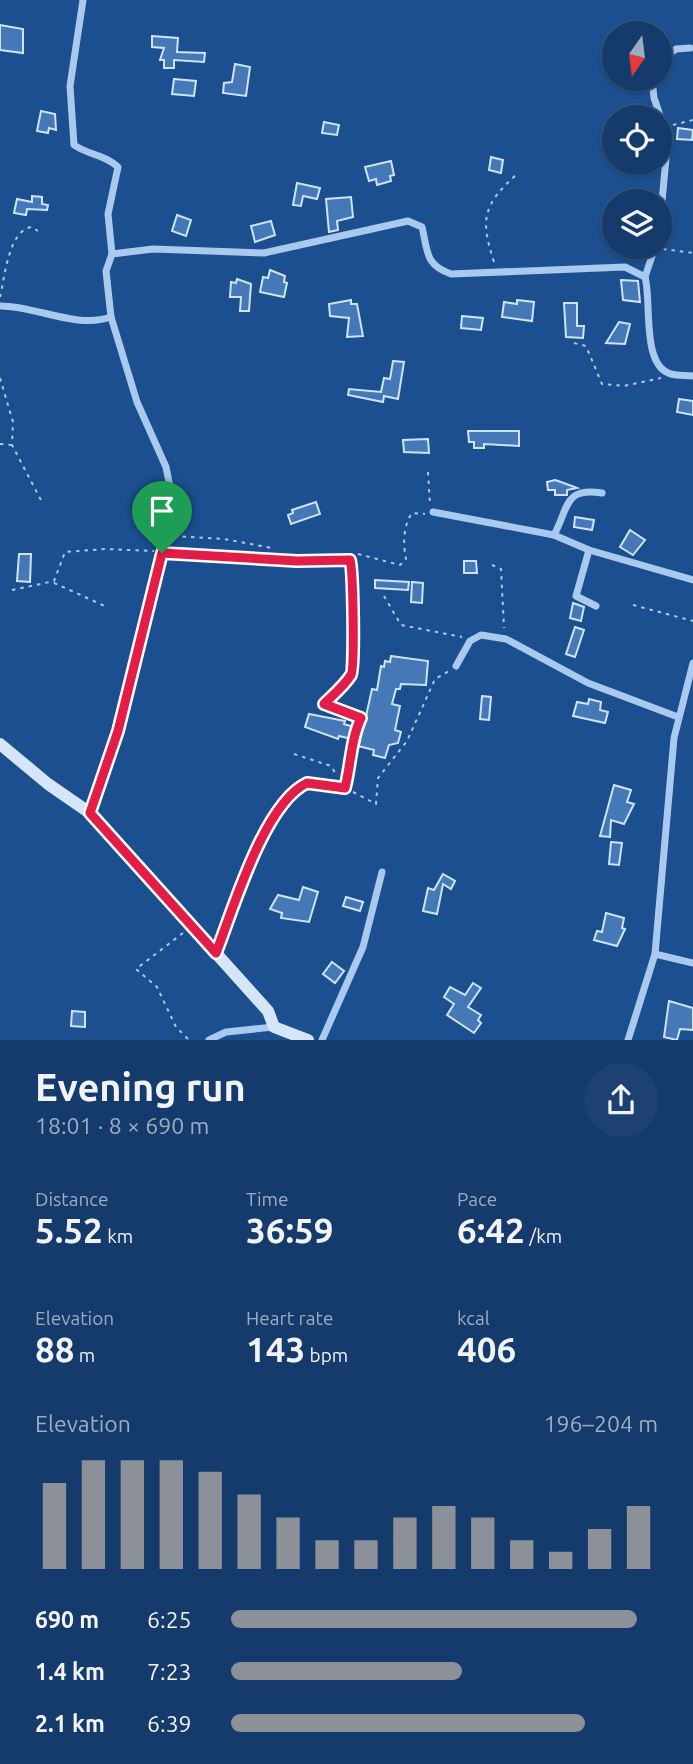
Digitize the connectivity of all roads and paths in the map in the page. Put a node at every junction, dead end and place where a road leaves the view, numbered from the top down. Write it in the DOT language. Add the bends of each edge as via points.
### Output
graph roads {
  1 [pos="83,0"];
  2 [pos="690,48"];
  3 [pos="672,53"];
  4 [pos="693,120"];
  5 [pos="672,125"];
  6 [pos="516,175"];
  7 [pos="38,231"];
  8 [pos="672,250"];
  9 [pos="693,253"];
  10 [pos="112,254"];
  11 [pos="651,259"];
  12 [pos="497,272"];
  13 [pos="645,277"];
  14 [pos="0,298"];
  15 [pos="0,306"];
  16 [pos="111,317"];
  17 [pos="574,342"];
  18 [pos="671,375"];
  19 [pos="693,376"];
  20 [pos="0,378"];
  21 [pos="0,444"];
  22 [pos="12,445"];
  23 [pos="428,472"];
  24 [pos="601,493"];
  25 [pos="43,504"];
  26 [pos="433,512"];
  27 [pos="166,535"];
  28 [pos="554,535"];
  29 [pos="276,549"];
  30 [pos="589,550"];
  31 [pos="162,553"];
  32 [pos="356,554"];
  33 [pos="492,565"];
  34 [pos="693,580"];
  35 [pos="54,581"];
  36 [pos="12,590"];
  37 [pos="383,596"];
  38 [pos="633,605"];
  39 [pos="596,606"];
  40 [pos="107,607"];
  41 [pos="693,621"];
  42 [pos="506,639"];
  43 [pos="470,641"];
  44 [pos="693,663"];
  45 [pos="456,666"];
  46 [pos="324,704"];
  47 [pos="678,717"];
  48 [pos="0,744"];
  49 [pos="345,788"];
  50 [pos="376,804"];
  51 [pos="90,813"];
  52 [pos="382,872"];
  53 [pos="191,926"];
  54 [pos="216,953"];
  55 [pos="655,954"];
  56 [pos="693,963"];
  57 [pos="274,1027"];
  58 [pos="189,1040"];
  59 [pos="209,1040"];
  60 [pos="308,1040"];
  61 [pos="322,1040"];
  62 [pos="628,1040"];
  1 -- 10 [label="street" via="70,86 74,145 118,167 108,214"];
  2 -- 3 [label="street"];
  4 -- 5 [label="path"];
  6 -- 12 [label="path" via="492,199 484,218"];
  7 -- 14 [label="path" via="23,229 16,238"];
  8 -- 9 [label="path"];
  10 -- 12 [label="street" via="153,249 264,253 408,221 422,227 435,268 452,274"];
  10 -- 16 [label="street" via="106,271"];
  11 -- 13 [label="street"];
  12 -- 13 [label="street" via="625,267"];
  13 -- 18 [label="street" via="652,353 659,368"];
  15 -- 16 [label="street" via="26,307 77,320"];
  16 -- 27 [label="street" via="137,402 170,481"];
  17 -- 18 [label="path" via="586,346 602,384 644,384"];
  18 -- 19 [label="street"];
  20 -- 22 [label="path" via="13,422"];
  21 -- 22 [label="path"];
  22 -- 25 [label="path"];
  23 -- 26 [label="path"];
  24 -- 28 [label="street" via="579,491 572,495"];
  26 -- 28 [label="street"];
  26 -- 32 [label="path" via="412,513 408,519 407,559 400,565"];
  27 -- 29 [label="path"];
  27 -- 31 [label="street"];
  28 -- 30 [label="street"];
  30 -- 34 [label="street"];
  30 -- 39 [label="street" via="576,596"];
  31 -- 35 [label="path" via="65,552"];
  31 -- 46 [label="street" via="350,560 355,665"];
  31 -- 51 [label="street" via="118,731"];
  33 -- 42 [label="path" via="501,569"];
  35 -- 36 [label="path"];
  35 -- 40 [label="path"];
  37 -- 43 [label="path" via="401,625 451,633"];
  38 -- 41 [label="path"];
  42 -- 43 [label="street" via="481,635"];
  42 -- 47 [label="street" via="588,683"];
  43 -- 45 [label="street"];
  44 -- 47 [label="street"];
  45 -- 50 [label="path" via="435,679 407,741 378,778"];
  46 -- 49 [label="path" via="361,718 354,732"];
  47 -- 55 [label="street"];
  48 -- 51 [label="street"];
  49 -- 54 [label="street" via="307,783 278,809"];
  51 -- 53 [label="street"];
  52 -- 61 [label="street" via="363,947"];
  53 -- 54 [label="street"];
  53 -- 58 [label="path" via="136,969 157,987 176,1027"];
  54 -- 57 [label="street" via="268,1011"];
  55 -- 56 [label="street"];
  55 -- 62 [label="street"];
  57 -- 59 [label="street" via="226,1032"];
  57 -- 60 [label="street"];
}
